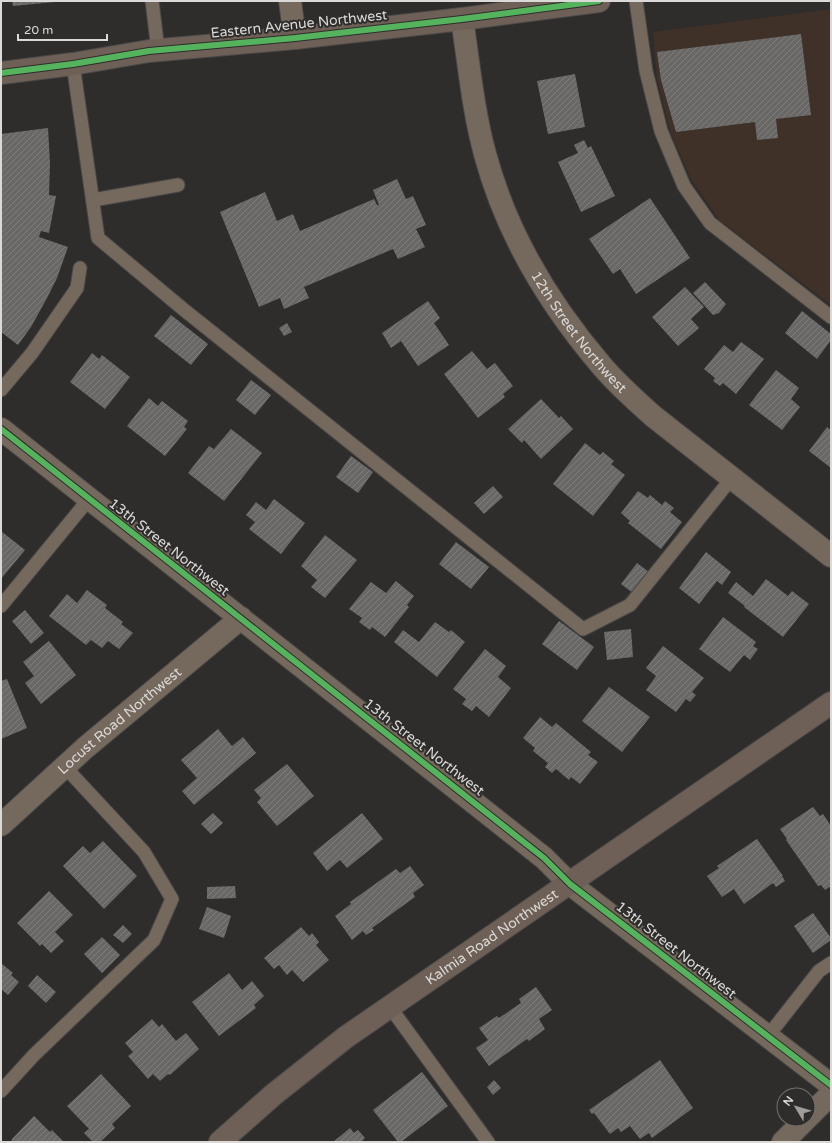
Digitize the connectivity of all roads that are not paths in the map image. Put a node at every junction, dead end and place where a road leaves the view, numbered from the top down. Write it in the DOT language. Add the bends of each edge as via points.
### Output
graph roads {
  1 [pos="152,1"];
  2 [pos="290,1"];
  3 [pos="599,1"];
  4 [pos="636,1"];
  5 [pos="501,8"];
  6 [pos="462,19"];
  7 [pos="295,38"];
  8 [pos="158,50"];
  9 [pos="73,64"];
  10 [pos="1,73"];
  11 [pos="178,185"];
  12 [pos="93,200"];
  13 [pos="80,268"];
  14 [pos="831,317"];
  15 [pos="1,390"];
  16 [pos="1,429"];
  17 [pos="731,479"];
  18 [pos="89,499"];
  19 [pos="831,556"];
  20 [pos="1,606"];
  21 [pos="241,618"];
  22 [pos="831,702"];
  23 [pos="65,767"];
  24 [pos="1,825"];
  25 [pos="570,884"];
  26 [pos="831,963"];
  27 [pos="390,1007"];
  28 [pos="768,1036"];
  29 [pos="831,1084"];
  30 [pos="1,1091"];
  31 [pos="831,1094"];
  32 [pos="816,1109"];
  33 [pos="798,1127"];
  34 [pos="220,1142"];
  35 [pos="488,1142"];
  36 [pos="783,1142"];
  1 -- 8 [label="lane"];
  2 -- 7 [label="street"];
  3 -- 5 [label="street, Eastern Avenue Northwest"];
  4 -- 14 [label="lane" via="646,71 662,131 684,186 710,223"];
  5 -- 6 [label="street, Eastern Avenue Northwest"];
  6 -- 7 [label="street, Eastern Avenue Northwest"];
  6 -- 17 [label="street, 12th Street Northwest" via="475,110 487,160 506,216 537,275 579,338 626,392 666,428"];
  7 -- 8 [label="street, Eastern Avenue Northwest"];
  8 -- 9 [label="street, Eastern Avenue Northwest"];
  9 -- 10 [label="street, Eastern Avenue Northwest"];
  9 -- 12 [label="lane"];
  11 -- 12 [label="lane"];
  12 -- 17 [label="lane" via="98,238 583,629 630,605"];
  13 -- 15 [label="lane" via="77,288 32,353"];
  16 -- 18 [label="street, 13th Street Northwest"];
  17 -- 19 [label="street, 12th Street Northwest"];
  18 -- 20 [label="lane"];
  18 -- 21 [label="street, 13th Street Northwest"];
  21 -- 23 [label="street, Locust Road Northwest"];
  21 -- 25 [label="street, 13th Street Northwest" via="544,858"];
  22 -- 25 [label="street, Kalmia Road Northwest"];
  23 -- 24 [label="street, Locust Road Northwest"];
  23 -- 30 [label="lane" via="144,852 172,899 154,940 34,1055"];
  25 -- 27 [label="street, Kalmia Road Northwest" via="521,915"];
  25 -- 28 [label="street, 13th Street Northwest"];
  26 -- 28 [label="lane" via="819,971"];
  27 -- 34 [label="street, Kalmia Road Northwest" via="346,1037 273,1095"];
  27 -- 35 [label="lane"];
  28 -- 29 [label="street, 13th Street Northwest"];
  31 -- 32 [label="street"];
  33 -- 36 [label="street"];
}
